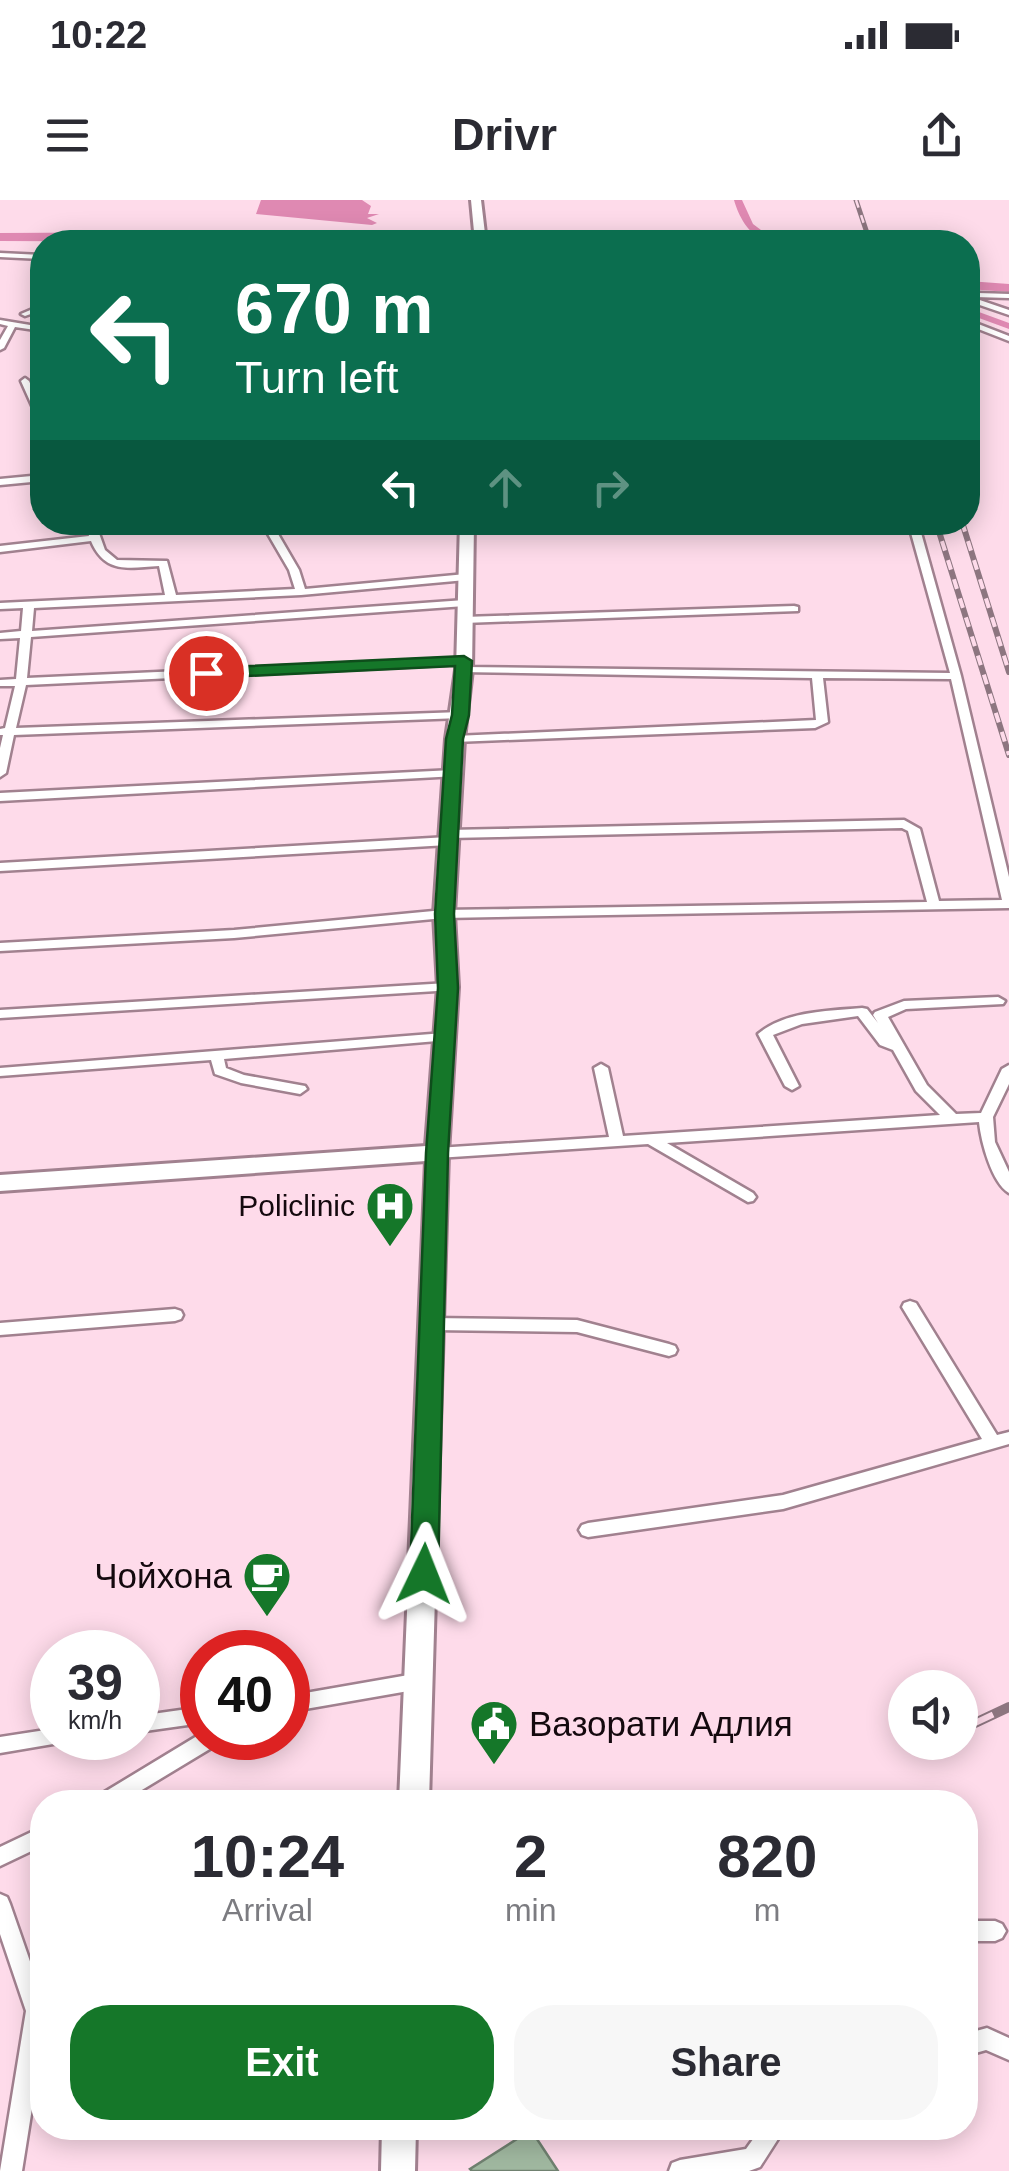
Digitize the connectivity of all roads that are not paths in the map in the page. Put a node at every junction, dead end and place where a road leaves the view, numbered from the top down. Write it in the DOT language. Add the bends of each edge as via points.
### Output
graph roads {
  1 [pos="476,200"];
  2 [pos="480,230"];
  3 [pos="0,255"];
  4 [pos="30,256"];
  5 [pos="980,296"];
  6 [pos="1009,296"];
  7 [pos="980,301"];
  8 [pos="30,312"];
  9 [pos="1009,313"];
  10 [pos="25,314"];
  11 [pos="0,322"];
  12 [pos="13,324"];
  13 [pos="30,327"];
  14 [pos="980,327"];
  15 [pos="1009,339"];
  16 [pos="0,348"];
  17 [pos="25,381"];
  18 [pos="30,392"];
  19 [pos="30,479"];
  20 [pos="0,482"];
  21 [pos="93,535"];
  22 [pos="274,535"];
  23 [pos="466,535"];
  24 [pos="917,535"];
  25 [pos="94,538"];
  26 [pos="0,549"];
  27 [pos="466,576"];
  28 [pos="300,592"];
  29 [pos="171,597"];
  30 [pos="29,604"];
  31 [pos="0,606"];
  32 [pos="794,609"];
  33 [pos="464,611"];
  34 [pos="26,635"];
  35 [pos="0,636"];
  36 [pos="464,666"];
  37 [pos="956,676"];
  38 [pos="818,677"];
  39 [pos="21,682"];
  40 [pos="0,683"];
  41 [pos="461,715"];
  42 [pos="6,732"];
  43 [pos="455,739"];
  44 [pos="0,773"];
  45 [pos="452,774"];
  46 [pos="0,797"];
  47 [pos="449,837"];
  48 [pos="0,867"];
  49 [pos="934,906"];
  50 [pos="444,914"];
  51 [pos="0,947"];
  52 [pos="448,988"];
  53 [pos="998,1001"];
  54 [pos="0,1014"];
  55 [pos="444,1037"];
  56 [pos="898,1047"];
  57 [pos="217,1057"];
  58 [pos="601,1068"];
  59 [pos="1009,1068"];
  60 [pos="0,1072"];
  61 [pos="792,1086"];
  62 [pos="300,1089"];
  63 [pos="986,1117"];
  64 [pos="953,1120"];
  65 [pos="650,1139"];
  66 [pos="618,1141"];
  67 [pos="437,1153"];
  68 [pos="0,1184"];
  69 [pos="1009,1188"];
  70 [pos="748,1197"];
  71 [pos="910,1307"];
  72 [pos="175,1315"];
  73 [pos="432,1324"];
  74 [pos="0,1329"];
  75 [pos="669,1350"];
  76 [pos="1001,1440"];
  77 [pos="588,1530"];
  78 [pos="420,1681"];
  79 [pos="310,1700"];
  80 [pos="30,1740"];
  81 [pos="0,1745"];
  82 [pos="180,1757"];
  83 [pos="125,1790"];
  84 [pos="415,1790"];
  85 [pos="30,1842"];
  86 [pos="0,1857"];
  87 [pos="0,1904"];
  88 [pos="978,1931"];
  89 [pos="995,1931"];
  90 [pos="30,1994"];
  91 [pos="978,2042"];
  92 [pos="1009,2048"];
  93 [pos="30,2050"];
  94 [pos="399,2140"];
  95 [pos="765,2140"];
  96 [pos="11,2171"];
  97 [pos="398,2171"];
  98 [pos="680,2171"];
  1 -- 2 [label="street"];
  3 -- 4 [label="street"];
  5 -- 6 [label="street"];
  7 -- 9 [label="street"];
  8 -- 10 [label="street"];
  11 -- 12 [label="street"];
  12 -- 13 [label="street"];
  12 -- 16 [label="street"];
  14 -- 15 [label="street"];
  17 -- 18 [label="street"];
  19 -- 20 [label="street"];
  21 -- 25 [label="street"];
  22 -- 28 [label="street"];
  23 -- 27 [label="street"];
  24 -- 37 [label="street"];
  25 -- 26 [label="street"];
  25 -- 29 [label="street" via="109,564 163,562"];
  27 -- 28 [label="street"];
  27 -- 33 [label="street"];
  28 -- 29 [label="street"];
  29 -- 30 [label="street"];
  30 -- 31 [label="street"];
  30 -- 34 [label="street"];
  32 -- 33 [label="street"];
  33 -- 34 [label="street"];
  33 -- 36 [label="street"];
  34 -- 35 [label="street"];
  34 -- 39 [label="street"];
  36 -- 38 [label="street"];
  36 -- 39 [label="street"];
  36 -- 41 [label="street"];
  37 -- 38 [label="street"];
  37 -- 49 [label="street" via="1009,904"];
  38 -- 43 [label="street" via="822,722 815,725"];
  39 -- 40 [label="street"];
  39 -- 42 [label="street"];
  41 -- 42 [label="street"];
  41 -- 43 [label="street"];
  42 -- 44 [label="street"];
  43 -- 45 [label="street"];
  45 -- 46 [label="street"];
  45 -- 47 [label="street"];
  47 -- 48 [label="street"];
  47 -- 49 [label="street" via="904,824 914,829"];
  47 -- 50 [label="street"];
  49 -- 50 [label="street"];
  50 -- 51 [label="street"];
  50 -- 52 [label="street"];
  52 -- 54 [label="street"];
  52 -- 55 [label="street"];
  53 -- 56 [label="street" via="904,1004 880,1015"];
  55 -- 57 [label="street"];
  55 -- 67 [label="street"];
  56 -- 61 [label="street" via="884,1042 862,1012 776,1027 765,1034"];
  56 -- 64 [label="street" via="921,1088"];
  57 -- 60 [label="street"];
  57 -- 62 [label="street" via="220,1071"];
  58 -- 66 [label="street"];
  59 -- 63 [label="street"];
  63 -- 64 [label="street"];
  63 -- 69 [label="street" via="988,1142"];
  64 -- 65 [label="street"];
  65 -- 66 [label="street"];
  65 -- 70 [label="street"];
  66 -- 67 [label="street"];
  67 -- 68 [label="street"];
  67 -- 73 [label="street"];
  71 -- 76 [label="street"];
  72 -- 74 [label="street"];
  73 -- 75 [label="street" via="577,1326"];
  73 -- 78 [label="street"];
  76 -- 77 [label="street" via="783,1502"];
  78 -- 79 [label="street"];
  78 -- 84 [label="street"];
  80 -- 81 [label="street"];
  82 -- 83 [label="street"];
  85 -- 86 [label="street"];
  87 -- 90 [label="street"];
  88 -- 89 [label="street"];
  91 -- 92 [label="street"];
  93 -- 96 [label="street"];
  94 -- 97 [label="street"];
  95 -- 98 [label="street" via="752,2158"];
}
